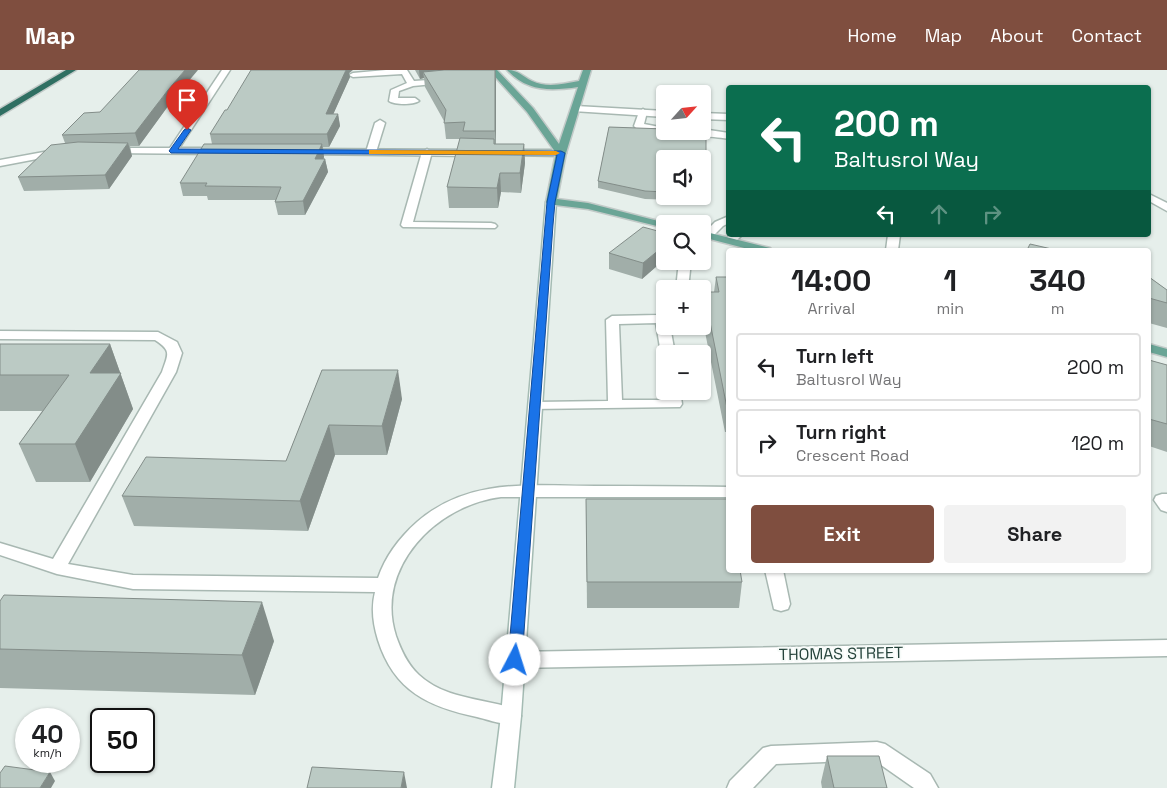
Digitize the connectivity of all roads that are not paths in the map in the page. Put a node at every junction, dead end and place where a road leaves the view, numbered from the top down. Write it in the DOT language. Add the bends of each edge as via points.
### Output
graph roads {
  1 [pos="72,70"];
  2 [pos="226,70"];
  3 [pos="511,70"];
  4 [pos="587,70"];
  5 [pos="496,73"];
  6 [pos="353,75"];
  7 [pos="485,77"];
  8 [pos="458,79"];
  9 [pos="584,83"];
  10 [pos="412,84"];
  11 [pos="415,101"];
  12 [pos="576,109"];
  13 [pos="643,112"];
  14 [pos="0,113"];
  15 [pos="656,113"];
  16 [pos="711,116"];
  17 [pos="726,117"];
  18 [pos="380,123"];
  19 [pos="656,129"];
  20 [pos="711,132"];
  21 [pos="726,135"];
  22 [pos="71,151"];
  23 [pos="99,151"];
  24 [pos="173,151"];
  25 [pos="233,152"];
  26 [pos="292,152"];
  27 [pos="371,152"];
  28 [pos="427,152"];
  29 [pos="561,153"];
  30 [pos="0,163"];
  31 [pos="1151,197"];
  32 [pos="551,202"];
  33 [pos="1167,208"];
  34 [pos="726,220"];
  35 [pos="656,223"];
  36 [pos="491,226"];
  37 [pos="711,230"];
  38 [pos="711,236"];
  39 [pos="733,238"];
  40 [pos="760,248"];
  41 [pos="656,315"];
  42 [pos="0,335"];
  43 [pos="1151,349"];
  44 [pos="1167,353"];
  45 [pos="674,400"];
  46 [pos="615,405"];
  47 [pos="536,406"];
  48 [pos="528,491"];
  49 [pos="726,492"];
  50 [pos="1167,500"];
  51 [pos="1167,506"];
  52 [pos="0,549"];
  53 [pos="57,568"];
  54 [pos="775,573"];
  55 [pos="384,585"];
  56 [pos="781,604"];
  57 [pos="1167,648"];
  58 [pos="515,660"];
  59 [pos="511,716"];
  60 [pos="503,788"];
  61 [pos="738,788"];
  62 [pos="927,788"];
  1 -- 14 [label="highway"];
  2 -- 24 [label="street"];
  3 -- 9 [label="main road" via="525,83 541,87"];
  4 -- 9 [label="main road"];
  5 -- 7 [label="street"];
  5 -- 29 [label="main road" via="530,110"];
  6 -- 10 [label="street" via="404,72"];
  8 -- 10 [label="street"];
  9 -- 12 [label="main road"];
  10 -- 11 [label="street" via="395,90 393,101"];
  12 -- 13 [label="street"];
  12 -- 29 [label="main road"];
  13 -- 15 [label="street"];
  13 -- 19 [label="street" via="639,126"];
  16 -- 17 [label="street"];
  18 -- 27 [label="street"];
  20 -- 21 [label="street"];
  22 -- 30 [label="street"];
  23 -- 24 [label="street"];
  24 -- 25 [label="street"];
  26 -- 27 [label="street"];
  27 -- 28 [label="street"];
  28 -- 29 [label="street"];
  28 -- 36 [label="street" via="407,225"];
  29 -- 32 [label="main road"];
  31 -- 33 [label="street"];
  32 -- 35 [label="main road" via="588,206"];
  32 -- 47 [label="street"];
  34 -- 37 [label="street"];
  38 -- 39 [label="main road"];
  39 -- 40 [label="main road"];
  41 -- 46 [label="street" via="612,320"];
  42 -- 53 [label="street" via="158,336 172,344 175,353 169,372"];
  43 -- 44 [label="main road"];
  45 -- 46 [label="street" via="675,404"];
  46 -- 47 [label="street"];
  47 -- 48 [label="street"];
  48 -- 49 [label="street"];
  48 -- 55 [label="street" via="481,495 436,514 406,544 392,564"];
  48 -- 58 [label="street"];
  50 -- 51 [label="street" via="1162,500"];
  52 -- 53 [label="street"];
  53 -- 55 [label="street" via="133,582"];
  54 -- 56 [label="street"];
  55 -- 59 [label="street" via="380,612 385,637 398,664 413,682 436,697"];
  57 -- 58 [label="street, THOMAS STREET"];
  58 -- 59 [label="street"];
  59 -- 60 [label="street"];
  61 -- 62 [label="street" via="770,754 877,750 922,781"];
}
